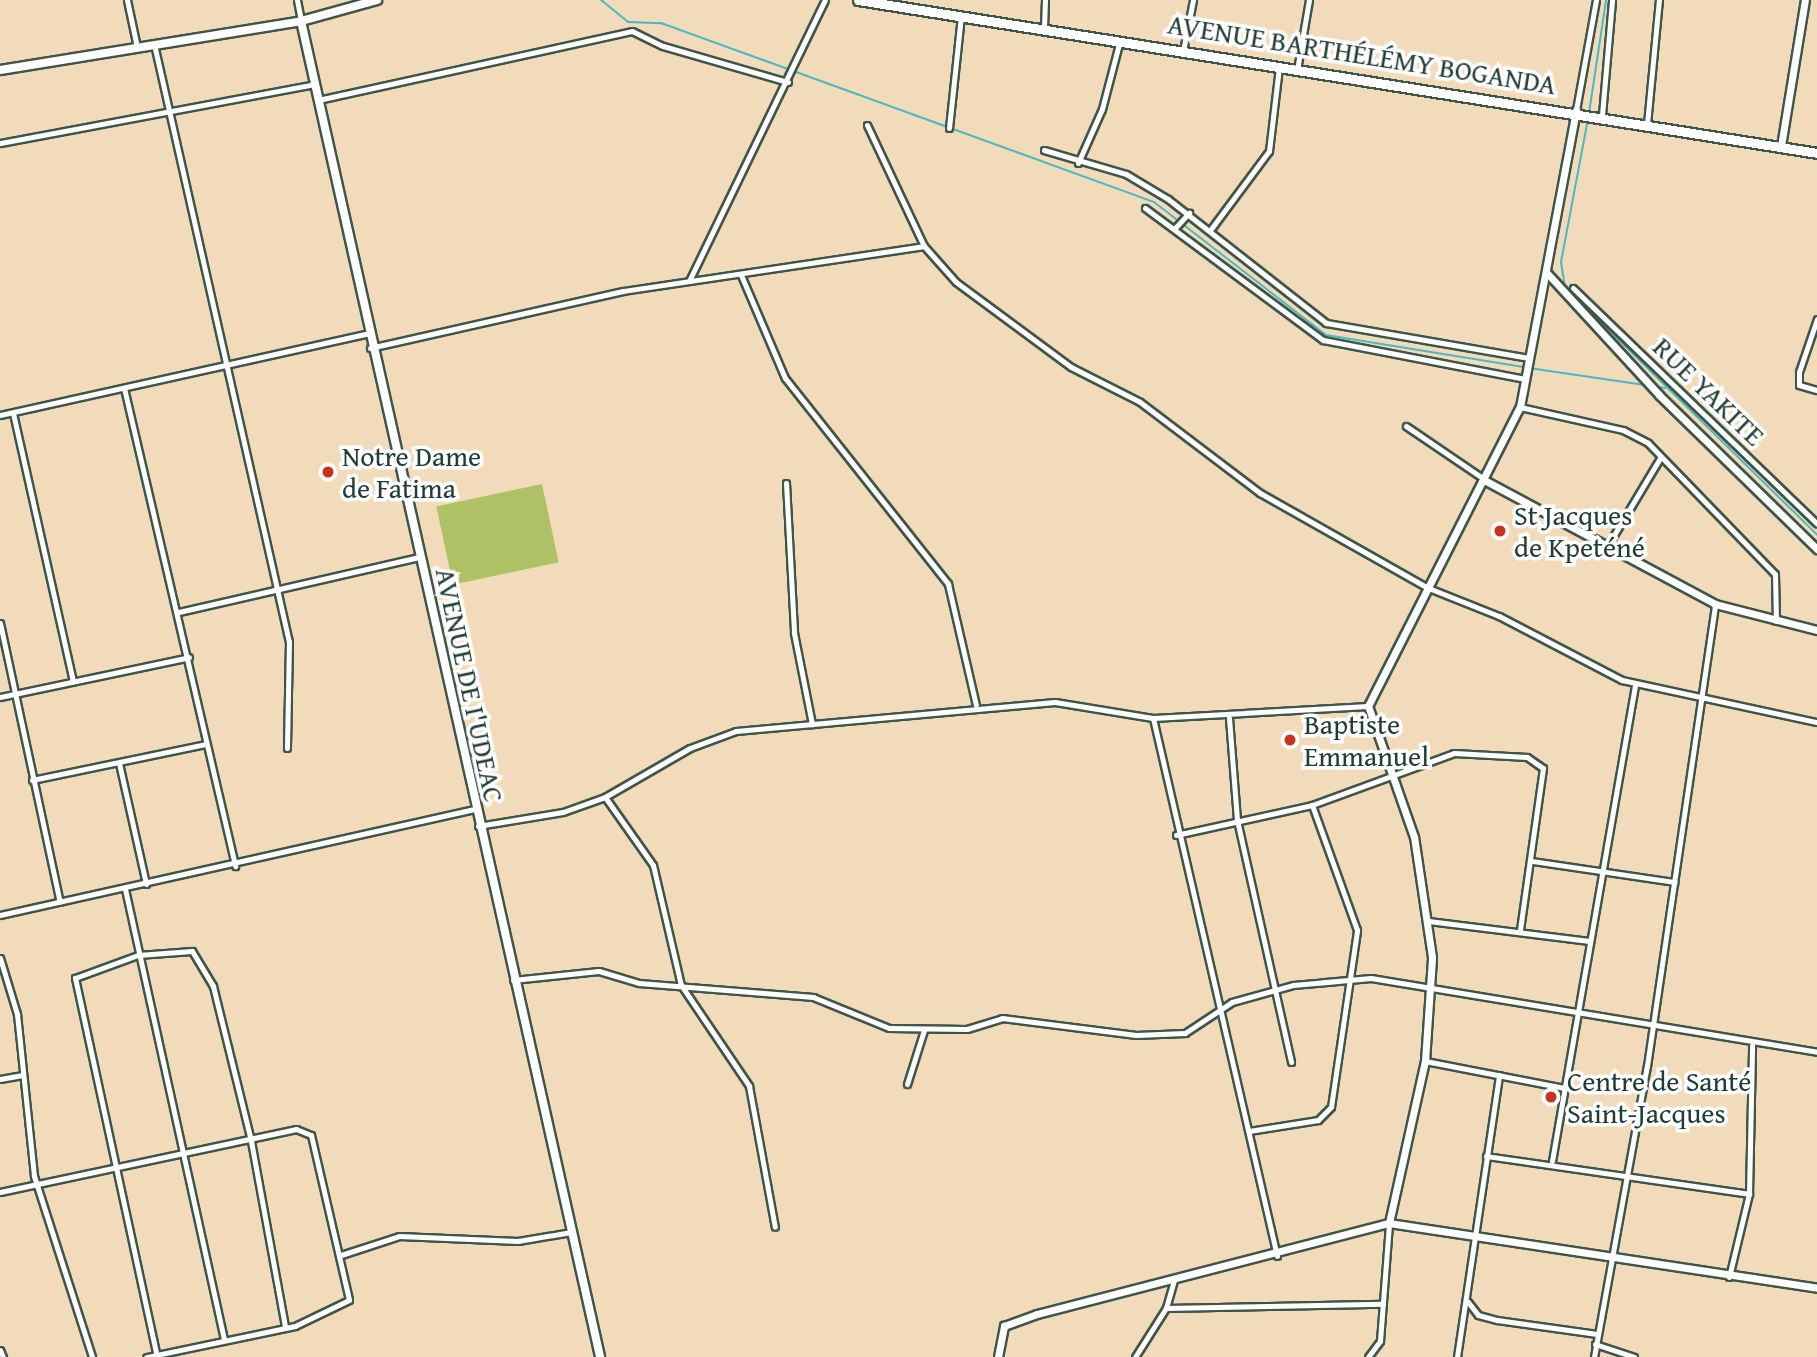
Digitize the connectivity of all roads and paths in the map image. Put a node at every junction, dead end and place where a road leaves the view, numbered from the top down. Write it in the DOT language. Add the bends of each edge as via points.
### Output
graph roads {
  1 [pos="127,0"];
  2 [pos="297,0"];
  3 [pos="377,0"];
  4 [pos="825,0"];
  5 [pos="858,0"];
  6 [pos="1045,0"];
  7 [pos="1193,0"];
  8 [pos="1309,0"];
  9 [pos="1596,0"];
  10 [pos="1612,0"];
  11 [pos="1659,0"];
  12 [pos="1805,0"];
  13 [pos="961,16"];
  14 [pos="301,22"];
  15 [pos="1044,28"];
  16 [pos="1120,40"];
  17 [pos="153,44"];
  18 [pos="136,47"];
  19 [pos="1183,51"];
  20 [pos="1279,67"];
  21 [pos="0,70"];
  22 [pos="1297,70"];
  23 [pos="789,80"];
  24 [pos="314,84"];
  25 [pos="317,100"];
  26 [pos="1579,110"];
  27 [pos="1599,114"];
  28 [pos="168,116"];
  29 [pos="1647,124"];
  30 [pos="867,125"];
  31 [pos="949,128"];
  32 [pos="0,143"];
  33 [pos="1781,146"];
  34 [pos="1044,150"];
  35 [pos="1817,153"];
  36 [pos="1078,163"];
  37 [pos="1145,208"];
  38 [pos="1189,213"];
  39 [pos="1175,228"];
  40 [pos="1211,229"];
  41 [pos="924,246"];
  42 [pos="1547,273"];
  43 [pos="741,275"];
  44 [pos="689,281"];
  45 [pos="1573,288"];
  46 [pos="1817,318"];
  47 [pos="366,334"];
  48 [pos="370,348"];
  49 [pos="1527,360"];
  50 [pos="223,365"];
  51 [pos="1525,377"];
  52 [pos="124,387"];
  53 [pos="1817,390"];
  54 [pos="1520,407"];
  55 [pos="13,413"];
  56 [pos="0,415"];
  57 [pos="1406,426"];
  58 [pos="1660,458"];
  59 [pos="1486,481"];
  60 [pos="786,483"];
  61 [pos="1817,524"];
  62 [pos="1817,549"];
  63 [pos="1605,550"];
  64 [pos="419,557"];
  65 [pos="1426,587"];
  66 [pos="276,588"];
  67 [pos="1715,604"];
  68 [pos="179,612"];
  69 [pos="1776,621"];
  70 [pos="0,623"];
  71 [pos="1817,630"];
  72 [pos="3,648"];
  73 [pos="189,657"];
  74 [pos="73,681"];
  75 [pos="1635,685"];
  76 [pos="16,694"];
  77 [pos="0,697"];
  78 [pos="1704,701"];
  79 [pos="976,705"];
  80 [pos="1368,706"];
  81 [pos="1153,718"];
  82 [pos="1229,718"];
  83 [pos="1817,722"];
  84 [pos="812,724"];
  85 [pos="206,744"];
  86 [pos="287,748"];
  87 [pos="119,763"];
  88 [pos="1391,775"];
  89 [pos="32,780"];
  90 [pos="606,797"];
  91 [pos="1312,805"];
  92 [pos="474,809"];
  93 [pos="1237,820"];
  94 [pos="478,826"];
  95 [pos="1176,835"];
  96 [pos="1532,861"];
  97 [pos="235,866"];
  98 [pos="1599,870"];
  99 [pos="1674,882"];
  100 [pos="146,884"];
  101 [pos="125,889"];
  102 [pos="60,902"];
  103 [pos="0,915"];
  104 [pos="1429,921"];
  105 [pos="1520,930"];
  106 [pos="1589,941"];
  107 [pos="138,955"];
  108 [pos="0,958"];
  109 [pos="1352,979"];
  110 [pos="513,980"];
  111 [pos="681,985"];
  112 [pos="1433,987"];
  113 [pos="1275,991"];
  114 [pos="1219,1010"];
  115 [pos="1577,1010"];
  116 [pos="1652,1024"];
  117 [pos="923,1030"];
  118 [pos="1752,1045"];
  119 [pos="1817,1052"];
  120 [pos="1425,1061"];
  121 [pos="1291,1062"];
  122 [pos="23,1075"];
  123 [pos="1499,1075"];
  124 [pos="0,1079"];
  125 [pos="907,1084"];
  126 [pos="1564,1088"];
  127 [pos="1250,1131"];
  128 [pos="251,1141"];
  129 [pos="183,1155"];
  130 [pos="1486,1156"];
  131 [pos="1552,1161"];
  132 [pos="118,1171"];
  133 [pos="1626,1172"];
  134 [pos="39,1185"];
  135 [pos="0,1192"];
  136 [pos="1749,1194"];
  137 [pos="1390,1223"];
  138 [pos="775,1227"];
  139 [pos="570,1232"];
  140 [pos="1479,1235"];
  141 [pos="341,1255"];
  142 [pos="1277,1255"];
  143 [pos="1610,1256"];
  144 [pos="1729,1277"];
  145 [pos="1174,1280"];
  146 [pos="1817,1288"];
  147 [pos="1468,1303"];
  148 [pos="1383,1304"];
  149 [pos="1166,1308"];
  150 [pos="285,1328"];
  151 [pos="1597,1334"];
  152 [pos="224,1339"];
  153 [pos="1595,1344"];
  154 [pos="0,1349"];
  155 [pos="156,1356"];
  156 [pos="1377,1356"];
  157 [pos="3,1357"];
  158 [pos="92,1357"];
  159 [pos="146,1357"];
  160 [pos="600,1357"];
  161 [pos="998,1357"];
  162 [pos="1135,1357"];
  163 [pos="1368,1357"];
  164 [pos="1457,1357"];
  165 [pos="1594,1357"];
  166 [pos="1634,1357"];
  1 -- 18 [label="street"];
  2 -- 14 [label="street"];
  3 -- 14 [label="main road"];
  4 -- 23 [label="street"];
  5 -- 13 [label="main road, AVENUE BARTHÉLÉMY BOGANDA"];
  6 -- 15 [label="street"];
  7 -- 19 [label="street"];
  8 -- 22 [label="street"];
  9 -- 26 [label="street"];
  10 -- 27 [label="street"];
  11 -- 29 [label="street"];
  12 -- 33 [label="street"];
  13 -- 15 [label="main road, AVENUE BARTHÉLÉMY BOGANDA"];
  13 -- 31 [label="street"];
  14 -- 17 [label="main road"];
  14 -- 24 [label="main road, AVENUE DE I'UDEAC"];
  15 -- 16 [label="main road, AVENUE BARTHÉLÉMY BOGANDA"];
  16 -- 19 [label="main road, AVENUE BARTHÉLÉMY BOGANDA"];
  16 -- 36 [label="street" via="1102,109"];
  17 -- 18 [label="main road"];
  17 -- 28 [label="street"];
  18 -- 21 [label="main road"];
  19 -- 20 [label="main road, AVENUE BARTHÉLÉMY BOGANDA"];
  20 -- 22 [label="main road, AVENUE BARTHÉLÉMY BOGANDA"];
  20 -- 40 [label="street" via="1269,150"];
  22 -- 26 [label="main road, AVENUE BARTHÉLÉMY BOGANDA"];
  23 -- 25 [label="street" via="663,46 632,30"];
  23 -- 44 [label="street"];
  24 -- 25 [label="main road, AVENUE DE I'UDEAC"];
  24 -- 28 [label="street"];
  25 -- 47 [label="main road, AVENUE DE I'UDEAC"];
  26 -- 27 [label="main road, AVENUE BARTHÉLÉMY BOGANDA"];
  26 -- 42 [label="street"];
  27 -- 29 [label="main road, AVENUE BARTHÉLÉMY BOGANDA"];
  28 -- 32 [label="street"];
  28 -- 50 [label="street"];
  29 -- 33 [label="main road, AVENUE BARTHÉLÉMY BOGANDA"];
  30 -- 41 [label="street"];
  33 -- 35 [label="main road, AVENUE BARTHÉLÉMY BOGANDA"];
  34 -- 36 [label="street"];
  36 -- 38 [label="street" via="1126,174"];
  37 -- 39 [label="street"];
  38 -- 39 [label="street"];
  38 -- 40 [label="street"];
  39 -- 51 [label="street" via="1323,340"];
  40 -- 49 [label="street" via="1326,323"];
  41 -- 43 [label="street"];
  41 -- 65 [label="street" via="967,291 1061,360 1140,402 1261,493"];
  42 -- 49 [label="street"];
  42 -- 62 [label="street" via="1659,395"];
  43 -- 44 [label="street"];
  43 -- 79 [label="street" via="785,378 948,584"];
  44 -- 48 [label="street"];
  45 -- 61 [label="street, RUE YAKITE"];
  46 -- 53 [label="street" via="1799,372 1799,385"];
  47 -- 48 [label="main road, AVENUE DE I'UDEAC"];
  47 -- 50 [label="street"];
  48 -- 64 [label="main road, AVENUE DE I'UDEAC"];
  49 -- 51 [label="street"];
  50 -- 52 [label="street"];
  50 -- 66 [label="street"];
  51 -- 54 [label="street"];
  52 -- 55 [label="street"];
  52 -- 68 [label="street"];
  54 -- 58 [label="street" via="1637,435"];
  54 -- 59 [label="street"];
  55 -- 56 [label="street"];
  55 -- 74 [label="street"];
  57 -- 59 [label="street"];
  58 -- 63 [label="street"];
  58 -- 69 [label="street" via="1779,578"];
  59 -- 63 [label="street"];
  59 -- 65 [label="street"];
  60 -- 84 [label="street" via="794,633"];
  63 -- 67 [label="street"];
  64 -- 66 [label="street"];
  64 -- 92 [label="main road, AVENUE DE I'UDEAC"];
  65 -- 75 [label="street"];
  65 -- 80 [label="street"];
  66 -- 68 [label="street"];
  66 -- 86 [label="street" via="289,642"];
  67 -- 69 [label="street"];
  67 -- 78 [label="street"];
  68 -- 73 [label="street"];
  69 -- 71 [label="street"];
  70 -- 72 [label="street"];
  72 -- 76 [label="street"];
  73 -- 74 [label="street"];
  73 -- 85 [label="street"];
  74 -- 76 [label="street"];
  75 -- 78 [label="street"];
  75 -- 98 [label="street"];
  76 -- 77 [label="street"];
  76 -- 89 [label="street"];
  78 -- 83 [label="street"];
  78 -- 99 [label="street"];
  79 -- 81 [label="street" via="1055,702"];
  79 -- 84 [label="street"];
  80 -- 82 [label="street"];
  80 -- 88 [label="street"];
  81 -- 82 [label="street"];
  81 -- 95 [label="street"];
  82 -- 93 [label="street"];
  84 -- 90 [label="street" via="710,737"];
  85 -- 87 [label="street"];
  85 -- 97 [label="street"];
  87 -- 89 [label="street"];
  87 -- 100 [label="street"];
  88 -- 91 [label="street"];
  88 -- 96 [label="street" via="1476,750 1537,761 1543,768"];
  88 -- 104 [label="street" via="1414,836"];
  89 -- 102 [label="street"];
  90 -- 94 [label="street" via="563,812"];
  90 -- 111 [label="street" via="653,865"];
  91 -- 93 [label="street"];
  91 -- 109 [label="street" via="1357,930"];
  92 -- 94 [label="main road, AVENUE DE I'UDEAC"];
  92 -- 97 [label="street"];
  93 -- 95 [label="street"];
  93 -- 113 [label="street"];
  94 -- 110 [label="main road, AVENUE DE I'UDEAC"];
  95 -- 114 [label="street"];
  96 -- 98 [label="street"];
  96 -- 105 [label="street"];
  97 -- 100 [label="street"];
  98 -- 99 [label="street"];
  98 -- 106 [label="street"];
  99 -- 116 [label="street"];
  100 -- 101 [label="street"];
  101 -- 102 [label="street"];
  101 -- 107 [label="street"];
  102 -- 103 [label="street"];
  104 -- 105 [label="street"];
  104 -- 112 [label="street"];
  105 -- 106 [label="street"];
  106 -- 115 [label="street"];
  107 -- 128 [label="street" via="195,953 217,996"];
  107 -- 129 [label="street"];
  107 -- 132 [label="street" via="75,978"];
  108 -- 122 [label="street" via="17,1014"];
  109 -- 112 [label="street"];
  109 -- 113 [label="street"];
  109 -- 127 [label="street" via="1327,1116"];
  110 -- 111 [label="street" via="600,971 639,983"];
  110 -- 139 [label="main road, AVENUE DE I'UDEAC"];
  111 -- 117 [label="street" via="813,997 889,1028"];
  111 -- 138 [label="street" via="750,1086"];
  112 -- 115 [label="street"];
  112 -- 120 [label="street"];
  113 -- 114 [label="street"];
  113 -- 121 [label="street"];
  114 -- 117 [label="street" via="1178,1034 1136,1035 1002,1018 967,1029"];
  114 -- 127 [label="street"];
  115 -- 116 [label="street"];
  115 -- 126 [label="street"];
  116 -- 118 [label="street"];
  116 -- 133 [label="street"];
  117 -- 125 [label="street"];
  118 -- 119 [label="street"];
  118 -- 136 [label="street"];
  120 -- 123 [label="street"];
  120 -- 137 [label="street"];
  122 -- 124 [label="street"];
  122 -- 134 [label="street"];
  123 -- 126 [label="street"];
  123 -- 130 [label="street"];
  126 -- 131 [label="street"];
  127 -- 142 [label="street"];
  128 -- 129 [label="street"];
  128 -- 141 [label="street" via="296,1129 311,1135"];
  128 -- 150 [label="street"];
  129 -- 132 [label="street"];
  129 -- 152 [label="street"];
  130 -- 131 [label="street"];
  130 -- 140 [label="street"];
  131 -- 133 [label="street"];
  132 -- 134 [label="street"];
  132 -- 155 [label="street"];
  133 -- 136 [label="street"];
  133 -- 143 [label="street"];
  134 -- 135 [label="street"];
  134 -- 158 [label="street"];
  136 -- 144 [label="street"];
  137 -- 140 [label="street"];
  137 -- 142 [label="street"];
  137 -- 148 [label="street"];
  139 -- 141 [label="street" via="518,1241 399,1236"];
  139 -- 160 [label="main road, AVENUE DE I'UDEAC"];
  140 -- 143 [label="street"];
  140 -- 147 [label="street"];
  141 -- 150 [label="street" via="346,1303"];
  142 -- 145 [label="street"];
  143 -- 144 [label="street"];
  143 -- 151 [label="street"];
  144 -- 146 [label="street"];
  145 -- 149 [label="street"];
  145 -- 161 [label="street" via="1004,1326"];
  147 -- 151 [label="street" via="1497,1320"];
  147 -- 164 [label="street"];
  148 -- 149 [label="street"];
  148 -- 156 [label="street"];
  149 -- 162 [label="street"];
  150 -- 152 [label="street"];
  151 -- 153 [label="street"];
  152 -- 155 [label="street"];
  153 -- 165 [label="street"];
  153 -- 166 [label="street"];
  154 -- 157 [label="street"];
  155 -- 159 [label="street"];
  156 -- 163 [label="street"];
}
